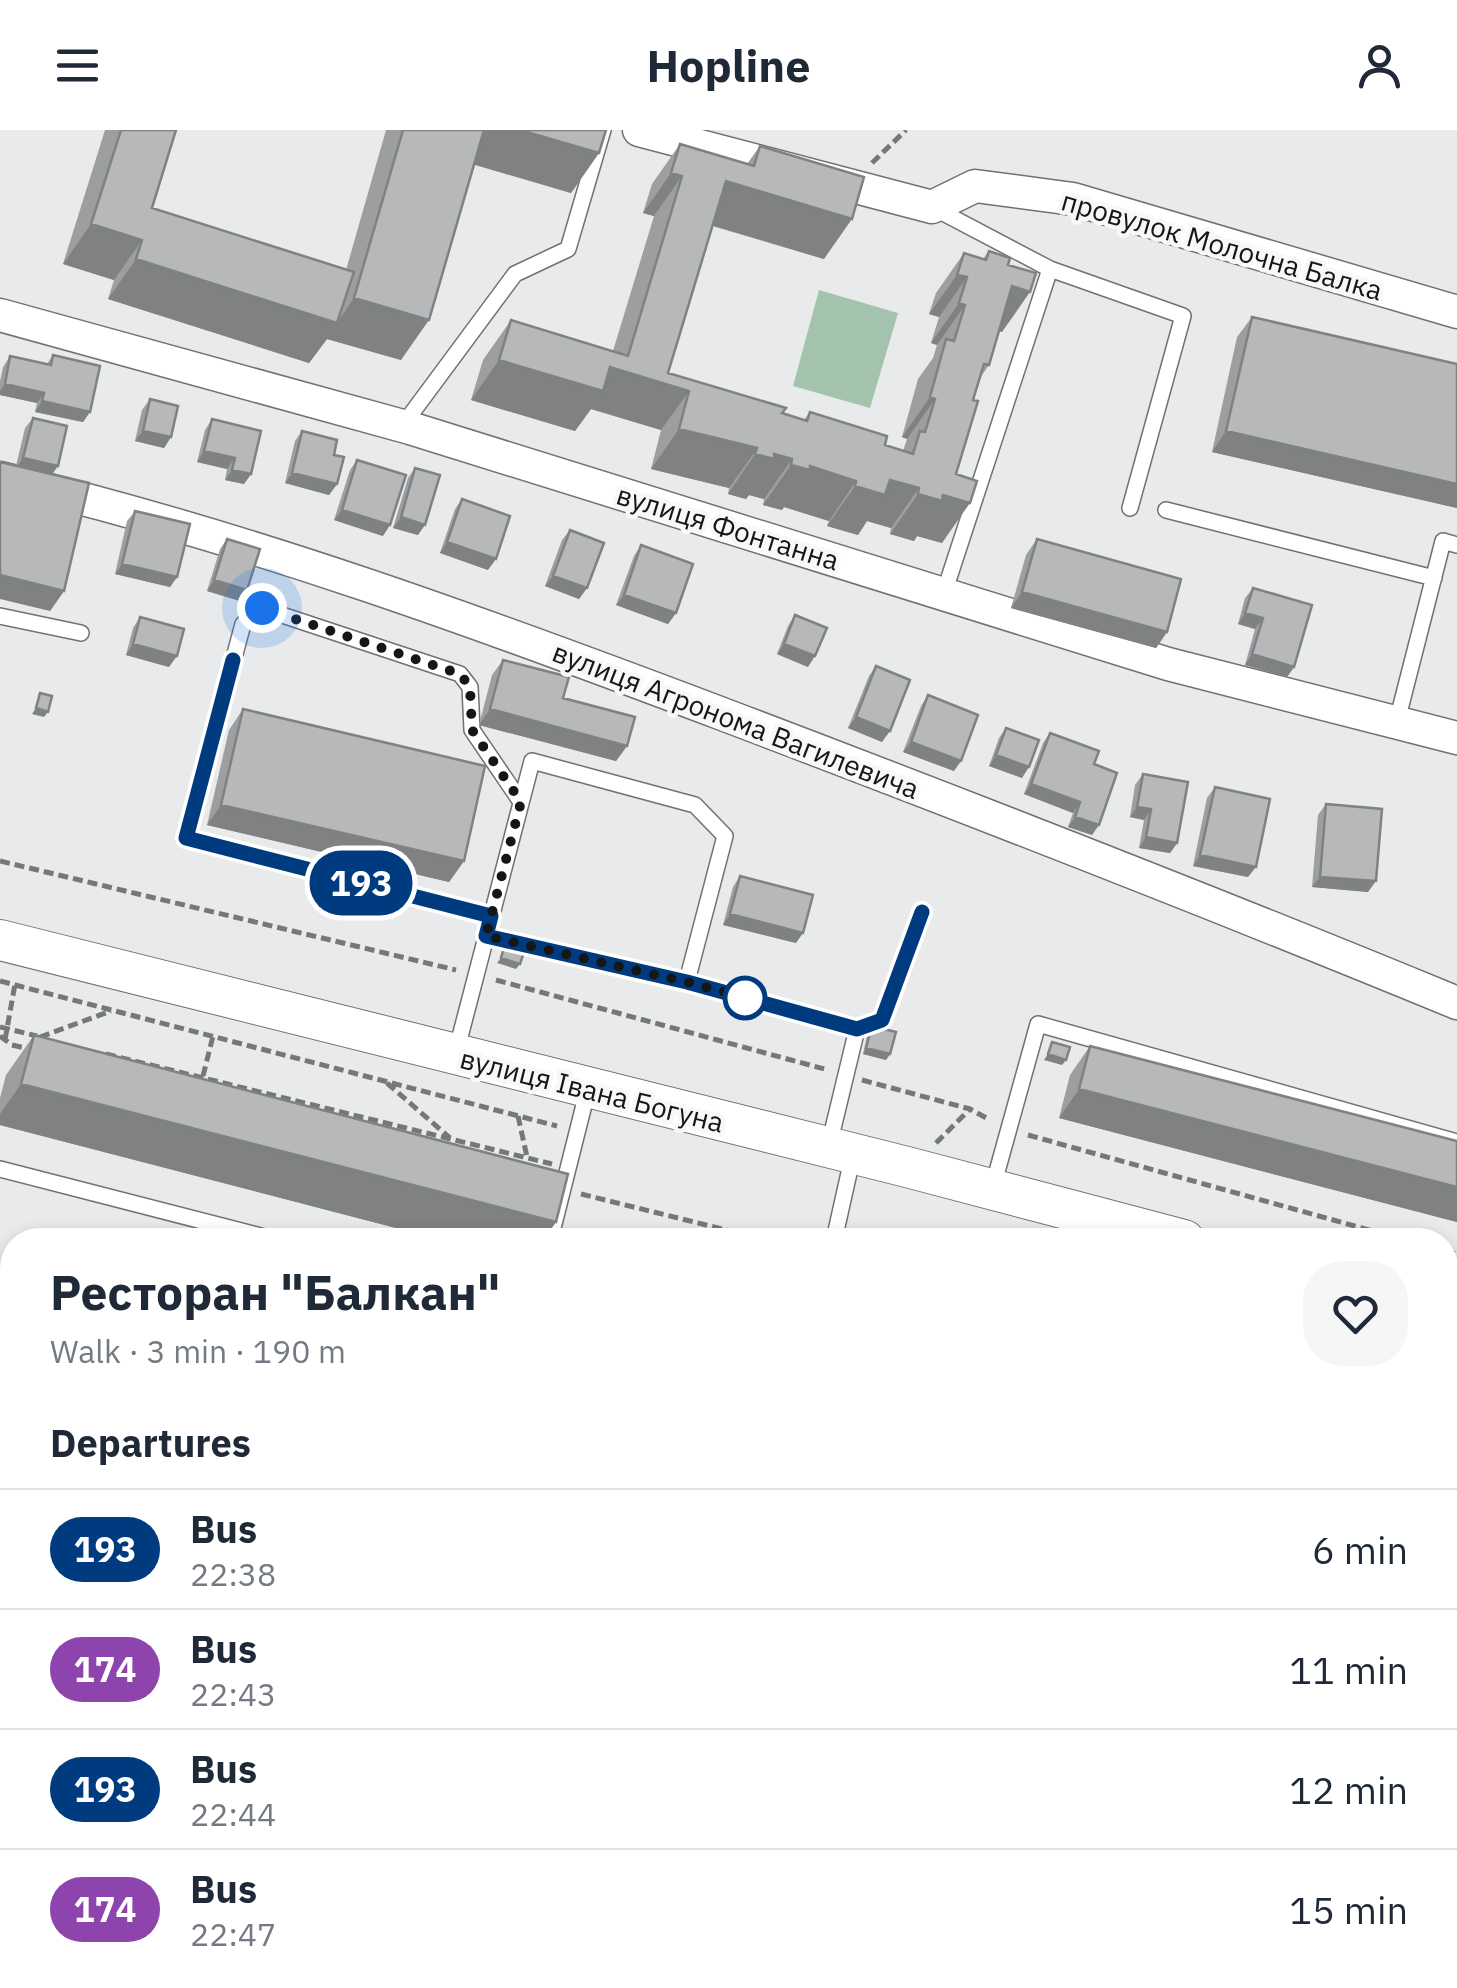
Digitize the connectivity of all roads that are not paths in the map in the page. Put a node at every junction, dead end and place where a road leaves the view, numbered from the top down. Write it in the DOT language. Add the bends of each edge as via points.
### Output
graph roads {
  1 [pos="604,130"];
  2 [pos="639,130"];
  3 [pos="932,206"];
  4 [pos="1050,269"];
  5 [pos="1457,312"];
  6 [pos="0,315"];
  7 [pos="403,426"];
  8 [pos="0,478"];
  9 [pos="1130,508"];
  10 [pos="1166,510"];
  11 [pos="1457,545"];
  12 [pos="1434,578"];
  13 [pos="944,594"];
  14 [pos="0,616"];
  15 [pos="80,633"];
  16 [pos="1396,721"];
  17 [pos="1457,738"];
  18 [pos="521,802"];
  19 [pos="922,912"];
  20 [pos="491,916"];
  21 [pos="486,936"];
  22 [pos="0,940"];
  23 [pos="687,982"];
  24 [pos="1457,1003"];
  25 [pos="857,1029"];
  26 [pos="456,1056"];
  27 [pos="588,1088"];
  28 [pos="1457,1142"];
  29 [pos="841,1152"];
  30 [pos="0,1168"];
  31 [pos="992,1190"];
  32 [pos="230,1228"];
  33 [pos="553,1228"];
  34 [pos="835,1228"];
  35 [pos="1138,1228"];
  1 -- 7 [label="lane" via="568,248 516,274"];
  2 -- 3 [label="street"];
  3 -- 4 [label="lane"];
  3 -- 5 [label="street, провулок Молочна Балка" via="975,186 1073,200"];
  4 -- 9 [label="lane" via="1183,316"];
  4 -- 13 [label="lane"];
  6 -- 7 [label="street, вулиця Фонтанна"];
  7 -- 13 [label="street, вулиця Фонтанна"];
  8 -- 24 [label="street, вулиця Агронома Вагилевича" via="191,527 550,649 1172,886"];
  10 -- 12 [label="lane"];
  11 -- 12 [label="lane" via="1443,541"];
  12 -- 16 [label="lane"];
  13 -- 16 [label="street, вулиця Фонтанна" via="1168,664"];
  14 -- 15 [label="lane"];
  16 -- 17 [label="street, вулиця Фонтанна"];
  18 -- 20 [label="lane"];
  18 -- 20 [label="lane" via="472,730 470,687 460,674 262,608 243,624 186,838"];
  18 -- 23 [label="lane" via="532,761 695,806 725,836"];
  19 -- 25 [label="lane" via="882,1020"];
  20 -- 21 [label="lane"];
  21 -- 23 [label="lane"];
  21 -- 26 [label="lane"];
  22 -- 26 [label="street, вулиця Івана Богуна"];
  23 -- 25 [label="lane"];
  25 -- 29 [label="lane"];
  26 -- 27 [label="street, вулиця Івана Богуна"];
  27 -- 29 [label="street, вулиця Івана Богуна"];
  27 -- 33 [label="lane"];
  28 -- 31 [label="lane" via="1038,1024"];
  29 -- 31 [label="street, вулиця Івана Богуна"];
  29 -- 34 [label="lane"];
  30 -- 32 [label="lane"];
  31 -- 35 [label="street, вулиця Івана Богуна"];
}
